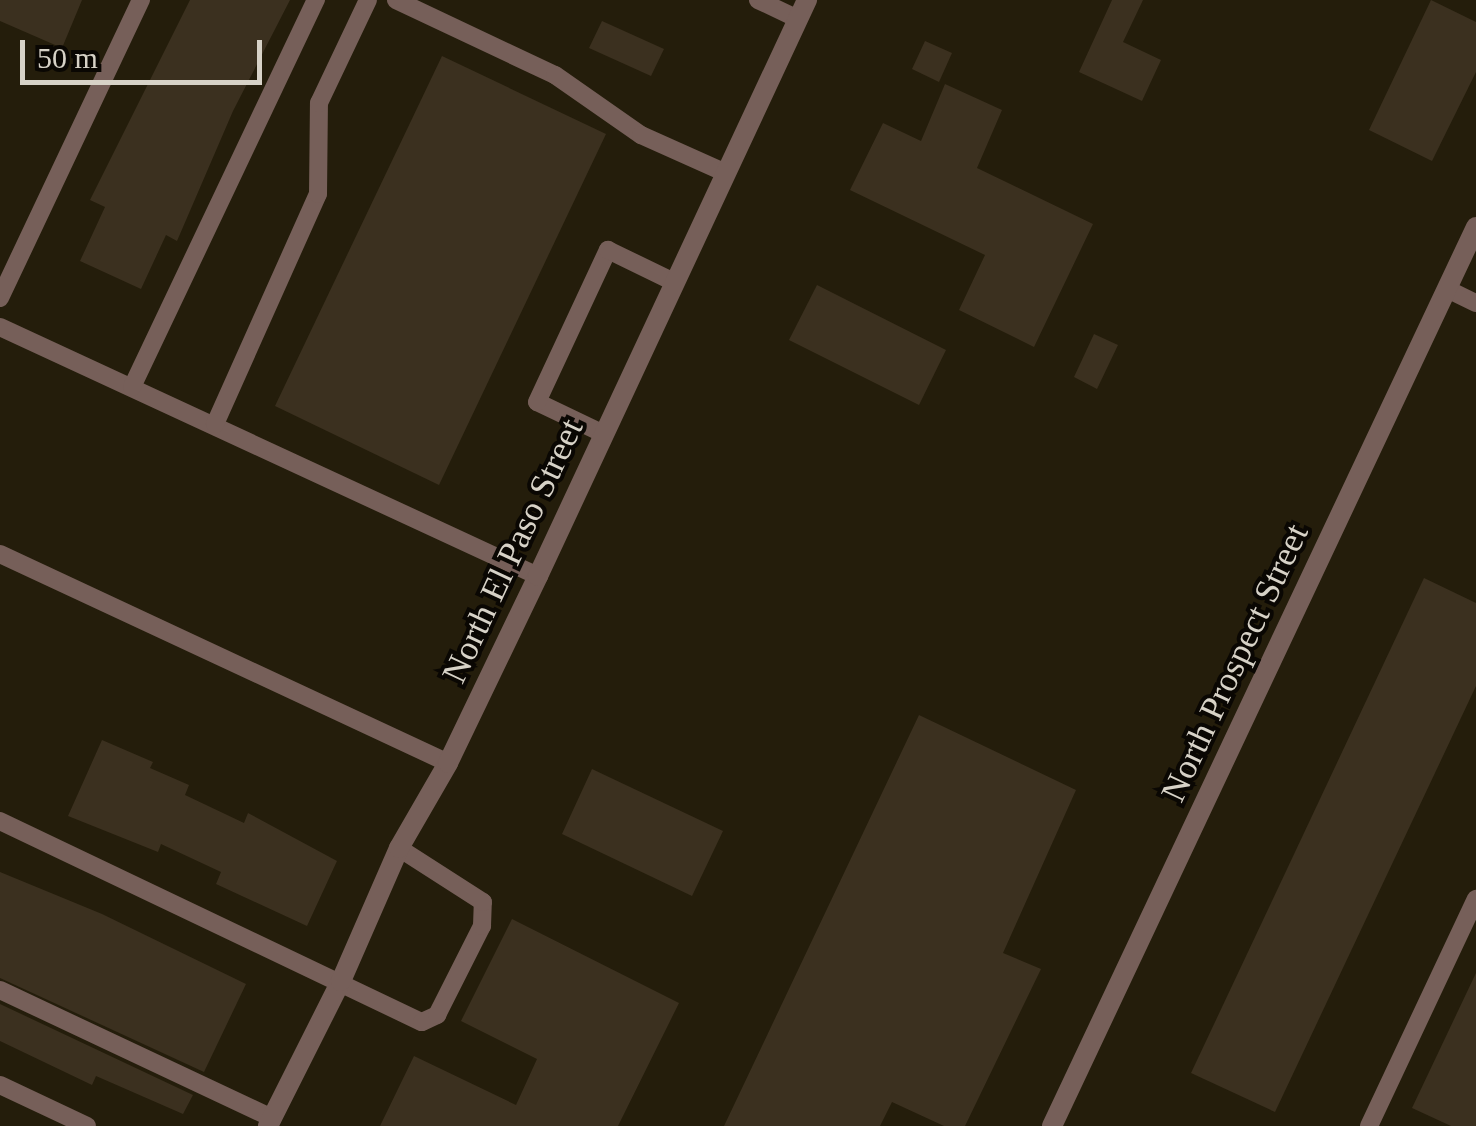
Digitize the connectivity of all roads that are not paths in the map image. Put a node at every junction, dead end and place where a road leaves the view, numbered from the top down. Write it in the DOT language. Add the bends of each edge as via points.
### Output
graph roads {
  1 [pos="141,0"];
  2 [pos="316,0"];
  3 [pos="368,0"];
  4 [pos="396,0"];
  5 [pos="758,0"];
  6 [pos="803,10"];
  7 [pos="726,174"];
  8 [pos="1476,228"];
  9 [pos="674,282"];
  10 [pos="1447,289"];
  11 [pos="0,298"];
  12 [pos="1476,303"];
  13 [pos="0,327"];
  14 [pos="132,387"];
  15 [pos="216,424"];
  16 [pos="604,434"];
  17 [pos="0,554"];
  18 [pos="538,576"];
  19 [pos="448,763"];
  20 [pos="0,820"];
  21 [pos="398,848"];
  22 [pos="1476,898"];
  23 [pos="341,981"];
  24 [pos="0,990"];
  25 [pos="0,1085"];
  26 [pos="270,1122"];
  27 [pos="87,1126"];
  28 [pos="1052,1126"];
  29 [pos="1369,1126"];
  1 -- 11 [label="lane"];
  2 -- 14 [label="lane"];
  3 -- 15 [label="lane" via="319,104 318,194"];
  4 -- 7 [label="lane" via="555,75 640,135"];
  5 -- 6 [label="lane"];
  6 -- 7 [label="street, North El Paso Street"];
  7 -- 9 [label="street, North El Paso Street"];
  8 -- 10 [label="street, North Prospect Street"];
  9 -- 16 [label="street, North El Paso Street"];
  9 -- 16 [label="lane" via="608,250 537,402"];
  10 -- 12 [label="lane"];
  10 -- 28 [label="street, North Prospect Street"];
  13 -- 14 [label="lane"];
  14 -- 15 [label="lane"];
  15 -- 18 [label="lane"];
  16 -- 18 [label="street, North El Paso Street"];
  17 -- 19 [label="lane"];
  18 -- 19 [label="street, North El Paso Street"];
  19 -- 21 [label="street, North El Paso Street"];
  20 -- 23 [label="lane"];
  21 -- 23 [label="street, North El Paso Street"];
  21 -- 23 [label="lane" via="484,902 482,926 438,1015 422,1022"];
  22 -- 29 [label="lane"];
  23 -- 26 [label="street, North El Paso Street"];
  24 -- 26 [label="lane"];
  25 -- 27 [label="lane"];
}
